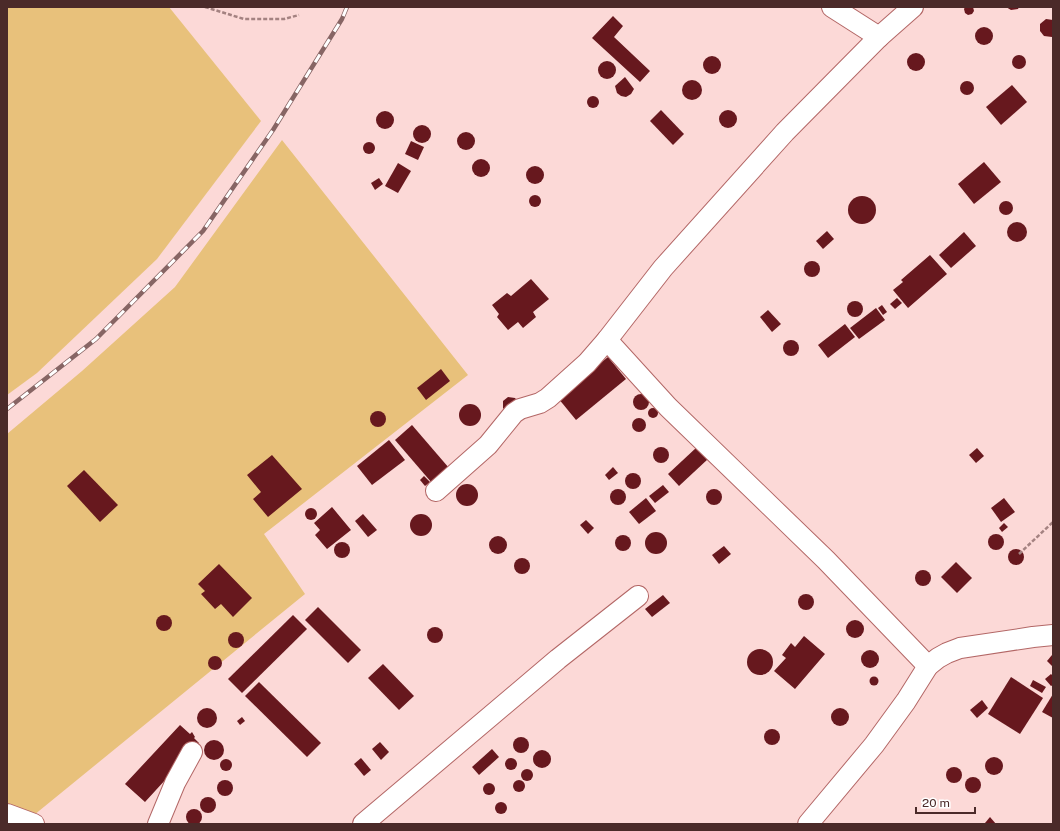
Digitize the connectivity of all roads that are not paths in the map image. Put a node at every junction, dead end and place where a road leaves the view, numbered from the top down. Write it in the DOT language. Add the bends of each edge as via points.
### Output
graph roads {
  1 [pos="832,7"];
  2 [pos="913,7"];
  3 [pos="879,37"];
  4 [pos="607,340"];
  5 [pos="436,491"];
  6 [pos="638,596"];
  7 [pos="1053,635"];
  8 [pos="928,666"];
  9 [pos="192,752"];
  10 [pos="7,814"];
  11 [pos="34,824"];
  12 [pos="158,824"];
  13 [pos="363,824"];
  14 [pos="808,824"];
  1 -- 3 [label="street"];
  2 -- 3 [label="street"];
  3 -- 4 [label="street" via="727,195 663,268"];
  4 -- 5 [label="street" via="587,363 548,398 514,413 488,445"];
  4 -- 8 [label="street" via="668,407 826,560"];
  6 -- 13 [label="street" via="558,658"];
  7 -- 8 [label="street" via="960,648 947,653"];
  8 -- 14 [label="street" via="874,745"];
  9 -- 12 [label="street" via="175,783"];
  10 -- 11 [label="street"];
}
